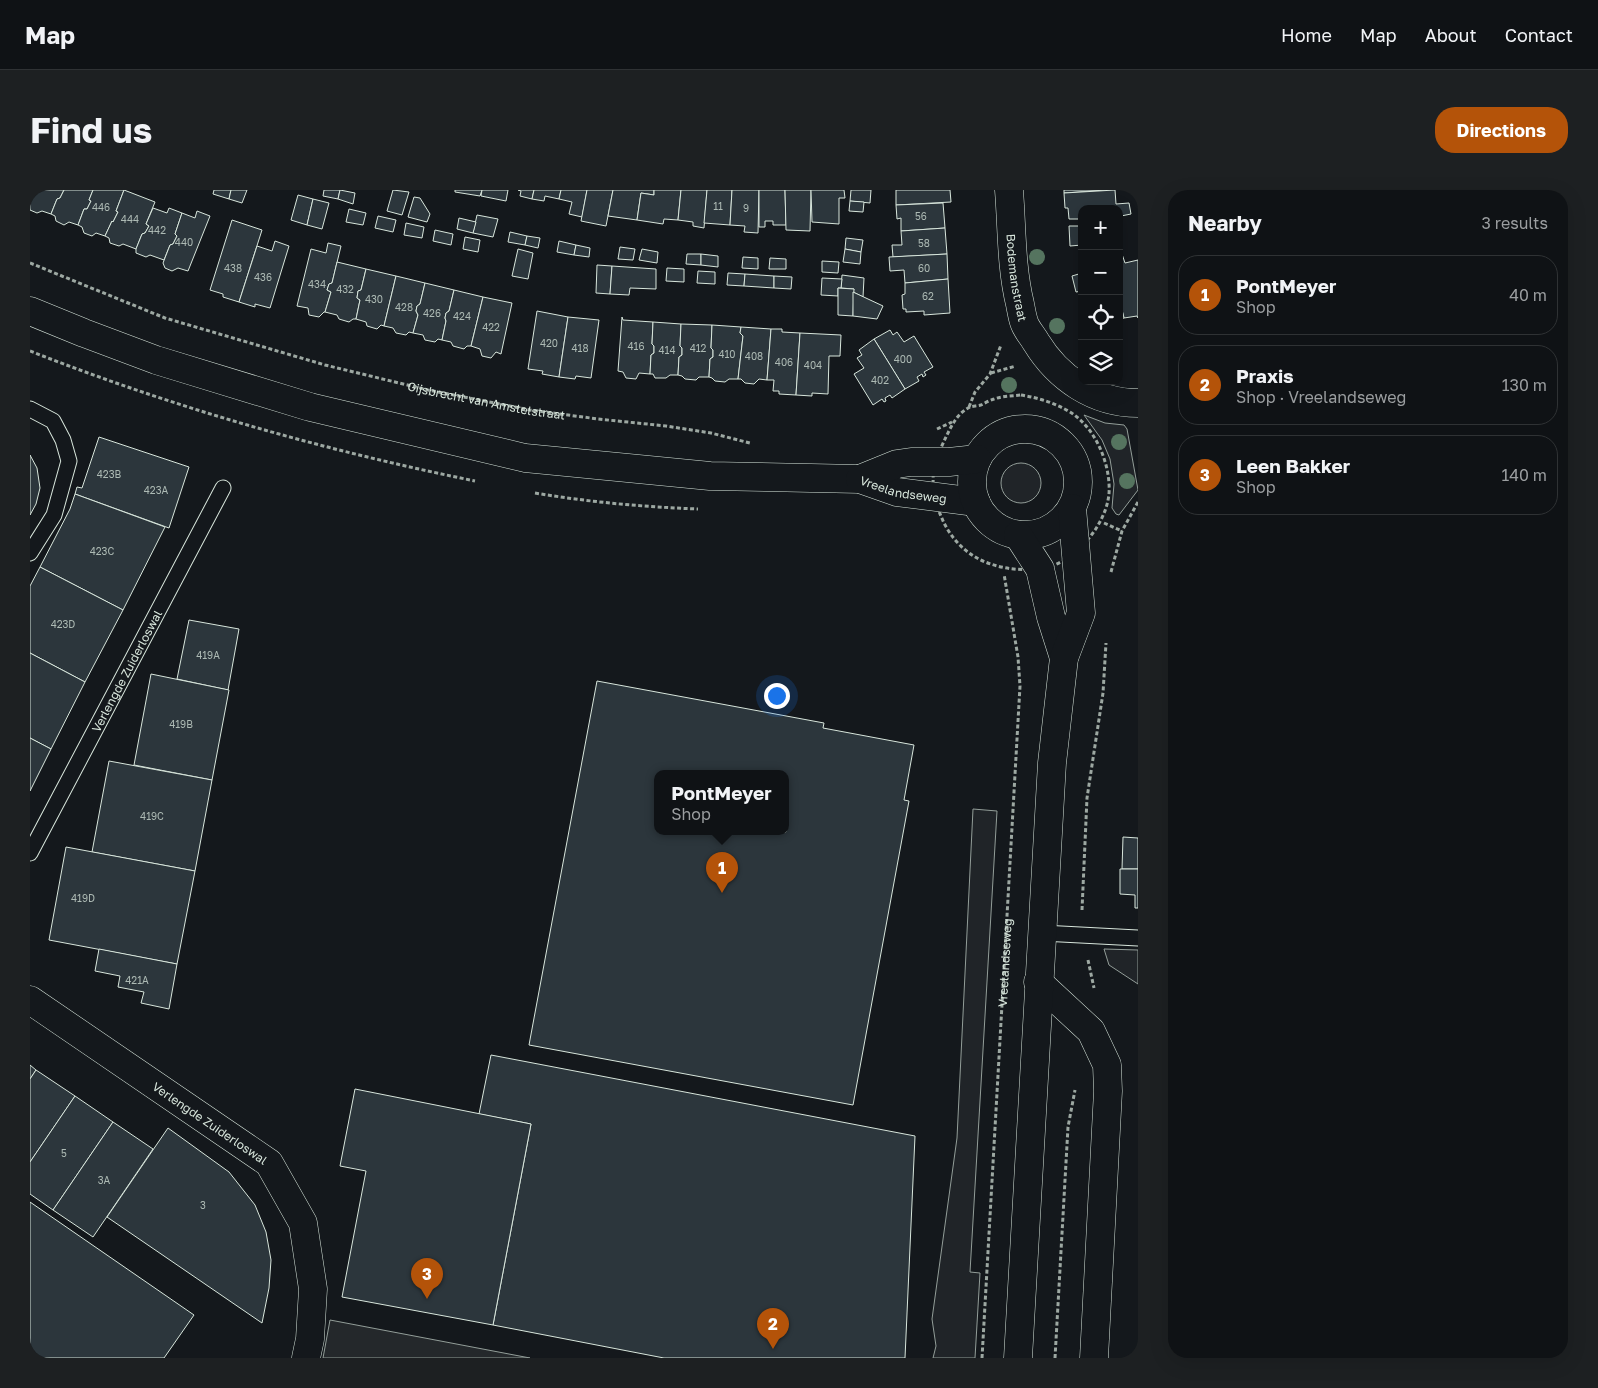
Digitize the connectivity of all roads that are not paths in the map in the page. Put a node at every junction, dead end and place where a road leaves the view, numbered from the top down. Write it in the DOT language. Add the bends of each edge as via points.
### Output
graph roads {
  1 [pos="1009,190"];
  2 [pos="30,311"];
  3 [pos="1138,403"];
  4 [pos="30,410"];
  5 [pos="977,459"];
  6 [pos="860,479"];
  7 [pos="223,488"];
  8 [pos="976,502"];
  9 [pos="1072,508"];
  10 [pos="1018,534"];
  11 [pos="30,553"];
  12 [pos="1064,658"];
  13 [pos="30,853"];
  14 [pos="1042,933"];
  15 [pos="1138,938"];
  16 [pos="1038,982"];
  17 [pos="30,1000"];
  18 [pos="306,1358"];
  19 [pos="1018,1358"];
  20 [pos="1094,1358"];
  1 -- 3 [label="main road, Bodemanstraat" via="1016,286 1024,322 1058,372 1099,397"];
  2 -- 6 [label="main road" via="156,360 310,407 525,458 710,476"];
  4 -- 11 [label="lane" via="53,421 70,461 54,516"];
  5 -- 6 [label="main road, Vreelandseweg" via="897,464"];
  5 -- 8 [label="main road" via="972,473"];
  5 -- 9 [label="main road" via="986,446 1006,432 1025,429 1043,432 1058,440 1074,463 1078,490"];
  6 -- 8 [label="main road, Vreelandseweg" via="897,492"];
  7 -- 13 [label="lane, Verlengde Zuiderloswal"];
  8 -- 10 [label="main road" via="993,524"];
  9 -- 10 [label="main road" via="1049,529 1034,534"];
  9 -- 12 [label="main road" via="1081,613"];
  10 -- 12 [label="main road" via="1040,569"];
  12 -- 14 [label="main road" via="1052,763"];
  14 -- 15 [label="lane"];
  14 -- 16 [label="main road"];
  16 -- 19 [label="main road"];
  16 -- 20 [label="main road" via="1091,1031 1107,1065"];
  17 -- 18 [label="main road, Verlengde Zuiderloswal" via="269,1163 303,1223 313,1289"];
}
